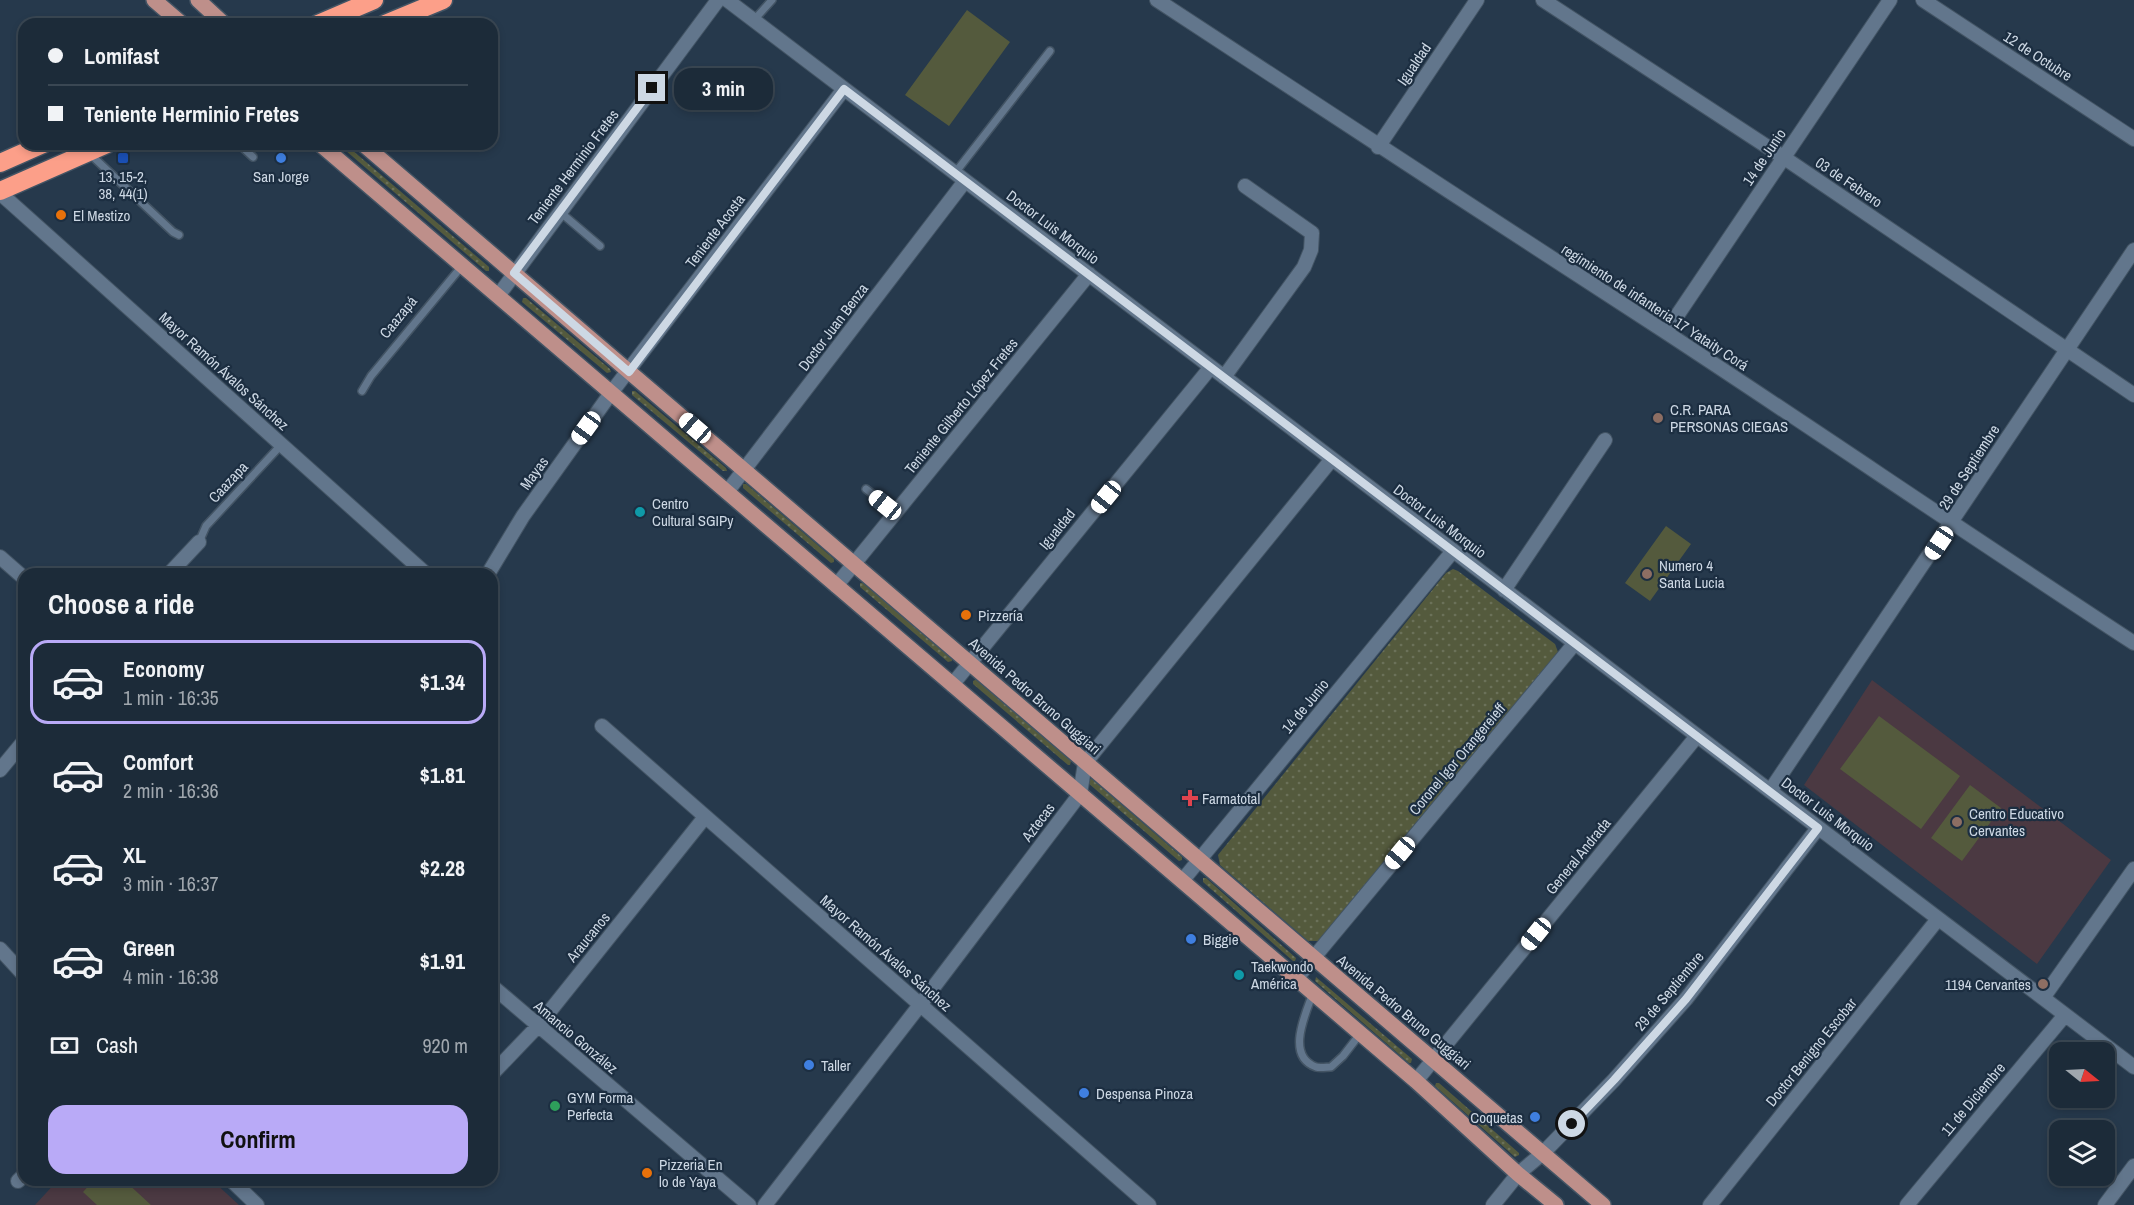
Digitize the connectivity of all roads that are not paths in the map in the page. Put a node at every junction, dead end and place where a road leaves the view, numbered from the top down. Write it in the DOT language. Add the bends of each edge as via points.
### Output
graph roads {
  1 [pos="154,0"];
  2 [pos="198,0"];
  3 [pos="374,0"];
  4 [pos="442,0"];
  5 [pos="718,0"];
  6 [pos="727,0"];
  7 [pos="772,0"];
  8 [pos="1157,0"];
  9 [pos="1477,0"];
  10 [pos="1543,0"];
  11 [pos="1890,0"];
  12 [pos="1923,0"];
  13 [pos="175,18"];
  14 [pos="218,18"];
  15 [pos="332,18"];
  16 [pos="400,18"];
  17 [pos="754,20"];
  18 [pos="1050,51"];
  19 [pos="844,89"];
  20 [pos="2134,140"];
  21 [pos="1378,147"];
  22 [pos="29,150"];
  23 [pos="93,150"];
  24 [pos="245,150"];
  25 [pos="327,150"];
  26 [pos="370,150"];
  27 [pos="88,152"];
  28 [pos="253,157"];
  29 [pos="1783,157"];
  30 [pos="0,163"];
  31 [pos="960,177"];
  32 [pos="1245,186"];
  33 [pos="0,192"];
  34 [pos="560,213"];
  35 [pos="179,235"];
  36 [pos="600,246"];
  37 [pos="2134,250"];
  38 [pos="462,266"];
  39 [pos="514,273"];
  40 [pos="1089,274"];
  41 [pos="498,296"];
  42 [pos="1666,332"];
  43 [pos="2066,350"];
  44 [pos="1211,367"];
  45 [pos="629,372"];
  46 [pos="1224,377"];
  47 [pos="362,391"];
  48 [pos="611,393"];
  49 [pos="2134,394"];
  50 [pos="1605,440"];
  51 [pos="282,444"];
  52 [pos="1332,459"];
  53 [pos="744,470"];
  54 [pos="866,489"];
  55 [pos="727,492"];
  56 [pos="896,512"];
  57 [pos="1952,524"];
  58 [pos="199,542"];
  59 [pos="1453,551"];
  60 [pos="0,556"];
  61 [pos="854,564"];
  62 [pos="175,568"];
  63 [pos="419,568"];
  64 [pos="492,568"];
  65 [pos="18,572"];
  66 [pos="836,586"];
  67 [pos="1504,590"];
  68 [pos="1575,643"];
  69 [pos="2134,643"];
  70 [pos="969,663"];
  71 [pos="952,685"];
  72 [pos="602,726"];
  73 [pos="1697,736"];
  74 [pos="18,748"];
  75 [pos="1085,763"];
  76 [pos="0,770"];
  77 [pos="1770,791"];
  78 [pos="1080,794"];
  79 [pos="705,817"];
  80 [pos="1818,828"];
  81 [pos="1199,860"];
  82 [pos="2134,869"];
  83 [pos="1182,881"];
  84 [pos="1938,919"];
  85 [pos="0,949"];
  86 [pos="1313,958"];
  87 [pos="18,968"];
  88 [pos="1296,979"];
  89 [pos="498,991"];
  90 [pos="1313,993"];
  91 [pos="2043,998"];
  92 [pos="920,1005"];
  93 [pos="2065,1015"];
  94 [pos="538,1026"];
  95 [pos="1360,1034"];
  96 [pos="1433,1060"];
  97 [pos="2134,1067"];
  98 [pos="498,1068"];
  99 [pos="1416,1081"];
  100 [pos="1538,1158"];
  101 [pos="2134,1166"];
  102 [pos="1518,1174"];
  103 [pos="237,1186"];
  104 [pos="1134,1193"];
  105 [pos="257,1205"];
  106 [pos="749,1205"];
  107 [pos="765,1205"];
  108 [pos="1125,1205"];
  109 [pos="1149,1205"];
  110 [pos="1493,1205"];
  111 [pos="1556,1205"];
  112 [pos="1602,1205"];
  113 [pos="1710,1205"];
  114 [pos="1907,1205"];
  115 [pos="2104,1205"];
  1 -- 13 [label="main road"];
  2 -- 14 [label="main road"];
  3 -- 15 [label="highway"];
  4 -- 16 [label="highway"];
  5 -- 34 [label="street, Teniente Herminio Fretes"];
  6 -- 17 [label="street, Doctor Luis Morquio"];
  7 -- 17 [label="lane"];
  8 -- 21 [label="street, regimiento de infanteria 17 Yataity Corá"];
  9 -- 21 [label="street, Igualdad"];
  10 -- 29 [label="street, 03 de Febrero"];
  11 -- 29 [label="street, 14 de Junio"];
  12 -- 20 [label="street, 12 de Octubre"];
  17 -- 19 [label="street, Doctor Luis Morquio"];
  18 -- 31 [label="lane, Doctor Juan Benza"];
  19 -- 31 [label="street, Doctor Luis Morquio"];
  19 -- 45 [label="street, Teniente Acosta"];
  21 -- 42 [label="street, regimiento de infanteria 17 Yataity Corá"];
  22 -- 30 [label="highway"];
  23 -- 27 [label="highway"];
  24 -- 28 [label="lane"];
  25 -- 38 [label="main road"];
  26 -- 39 [label="main road, Avenida Pedro Bruno Guggiari"];
  27 -- 33 [label="highway"];
  27 -- 35 [label="lane"];
  29 -- 42 [label="street, 14 de Junio"];
  29 -- 43 [label="street, 03 de Febrero"];
  31 -- 40 [label="street, Doctor Luis Morquio"];
  31 -- 53 [label="street, Doctor Juan Benza"];
  32 -- 46 [label="street" via="1312,233 1311,250 1304,267"];
  33 -- 51 [label="street, Mayor Ramón Ávalos Sánchez"];
  34 -- 36 [label="lane"];
  34 -- 39 [label="street, Teniente Herminio Fretes"];
  37 -- 43 [label="street, 29 de Septiembre"];
  38 -- 41 [label="main road"];
  38 -- 47 [label="lane, Caazapá"];
  39 -- 41 [label="street, Teniente Herminio Fretes"];
  39 -- 45 [label="main road, Avenida Pedro Bruno Guggiari"];
  40 -- 44 [label="street, Doctor Luis Morquio"];
  40 -- 56 [label="street, Teniente Gilberto López Fretes"];
  41 -- 48 [label="main road"];
  42 -- 57 [label="street, regimiento de infanteria 17 Yataity Corá"];
  43 -- 49 [label="street, 03 de Febrero"];
  43 -- 57 [label="street, 29 de Septiembre"];
  44 -- 46 [label="street, Doctor Luis Morquio"];
  44 -- 70 [label="street, Igualdad"];
  45 -- 48 [label="street, Teniente Acosta"];
  45 -- 53 [label="main road, Avenida Pedro Bruno Guggiari"];
  46 -- 52 [label="street, Doctor Luis Morquio"];
  48 -- 55 [label="main road"];
  48 -- 64 [label="street, Mayas" via="523,516"];
  50 -- 67 [label="street"];
  51 -- 58 [label="lane, Caazapa" via="206,526"];
  51 -- 63 [label="street, Mayor Ramón Ávalos Sánchez"];
  52 -- 59 [label="street, Doctor Luis Morquio"];
  52 -- 75 [label="street, Aztecas"];
  53 -- 55 [label="street, Doctor Juan Benza"];
  53 -- 61 [label="main road, Avenida Pedro Bruno Guggiari"];
  54 -- 56 [label="lane"];
  55 -- 66 [label="main road"];
  56 -- 61 [label="street, Teniente Gilberto López Fretes"];
  57 -- 69 [label="street, regimiento de infanteria 17 Yataity Corá"];
  57 -- 77 [label="street, 29 de Septiembre"];
  58 -- 62 [label="street"];
  59 -- 67 [label="street, Doctor Luis Morquio"];
  59 -- 81 [label="street, 14 de Junio"];
  60 -- 65 [label="street"];
  61 -- 66 [label="street, Teniente Gilberto López Fretes"];
  61 -- 70 [label="main road, Avenida Pedro Bruno Guggiari"];
  66 -- 71 [label="main road"];
  67 -- 68 [label="street, Doctor Luis Morquio"];
  68 -- 73 [label="street, Doctor Luis Morquio"];
  68 -- 86 [label="street, Coronel Igor Orangereieff"];
  70 -- 71 [label="street, Igualdad"];
  70 -- 75 [label="main road, Avenida Pedro Bruno Guggiari"];
  71 -- 78 [label="main road"];
  72 -- 79 [label="street, Mayor Ramón Ávalos Sánchez"];
  73 -- 77 [label="street, Doctor Luis Morquio"];
  73 -- 96 [label="street, General Andrada"];
  74 -- 76 [label="street"];
  75 -- 78 [label="street, Aztecas"];
  75 -- 81 [label="main road, Avenida Pedro Bruno Guggiari"];
  77 -- 80 [label="street, Doctor Luis Morquio"];
  78 -- 83 [label="main road"];
  78 -- 92 [label="street, Aztecas"];
  79 -- 92 [label="street, Mayor Ramón Ávalos Sánchez"];
  79 -- 94 [label="street, Araucanos"];
  80 -- 84 [label="street, Doctor Luis Morquio"];
  80 -- 100 [label="street, 29 de Septiembre" via="1686,999"];
  81 -- 83 [label="street, 14 de Junio"];
  81 -- 86 [label="main road, Avenida Pedro Bruno Guggiari"];
  82 -- 91 [label="street"];
  83 -- 88 [label="main road"];
  84 -- 91 [label="street, Doctor Luis Morquio"];
  84 -- 113 [label="street, Doctor Benigno Escobar"];
  85 -- 87 [label="street"];
  86 -- 88 [label="street, Coronel Igor Orangereieff"];
  86 -- 96 [label="main road, Avenida Pedro Bruno Guggiari"];
  88 -- 90 [label="main road"];
  89 -- 94 [label="street, Amancio González"];
  90 -- 95 [label="main road"];
  90 -- 95 [label="lane" via="1298,1042 1304,1057 1316,1067 1331,1067"];
  91 -- 93 [label="street, Doctor Luis Morquio"];
  92 -- 104 [label="street, Mayor Ramón Ávalos Sánchez"];
  92 -- 107 [label="street, Aztecas"];
  93 -- 97 [label="street, Doctor Luis Morquio"];
  93 -- 114 [label="street, 11 de Diciembre"];
  94 -- 98 [label="street, Araucanos"];
  94 -- 106 [label="street, Amancio González"];
  95 -- 99 [label="main road"];
  96 -- 99 [label="street, General Andrada"];
  96 -- 100 [label="main road, Avenida Pedro Bruno Guggiari"];
  99 -- 102 [label="main road"];
  100 -- 102 [label="street, 29 de Septiembre"];
  100 -- 112 [label="main road, Avenida Pedro Bruno Guggiari"];
  101 -- 115 [label="street"];
  102 -- 110 [label="street, 29 de Septiembre"];
  102 -- 111 [label="main road"];
  103 -- 105 [label="street"];
  104 -- 108 [label="street"];
  104 -- 109 [label="street, Mayor Ramón Ávalos Sánchez"];
}
